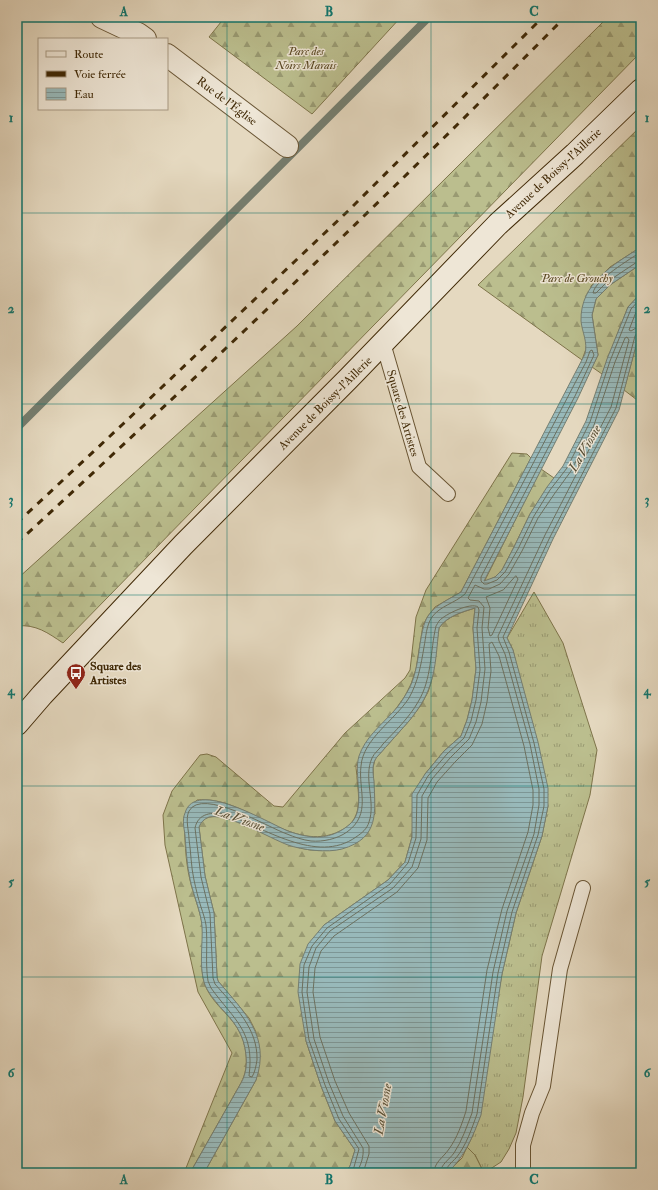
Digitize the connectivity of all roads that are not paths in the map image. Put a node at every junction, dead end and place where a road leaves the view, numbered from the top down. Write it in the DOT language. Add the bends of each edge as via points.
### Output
graph roads {
  1 [pos="102,17"];
  2 [pos="144,38"];
  3 [pos="168,56"];
  4 [pos="641,90"];
  5 [pos="286,146"];
  6 [pos="383,343"];
  7 [pos="448,494"];
  8 [pos="42,695"];
  9 [pos="17,711"];
  10 [pos="17,724"];
  11 [pos="583,888"];
  12 [pos="524,1173"];
  1 -- 2 [label="main road"];
  3 -- 5 [label="main road, Rue de l'Église"];
  4 -- 6 [label="main road, Avenue de Boissy-l'Aillerie" via="498,224"];
  6 -- 7 [label="lane, Square des Artistes" via="419,467"];
  6 -- 8 [label="main road, Avenue de Boissy-l'Aillerie" via="183,546"];
  8 -- 9 [label="lane"];
  8 -- 10 [label="main road, Avenue de Boissy-l'Aillerie"];
  11 -- 12 [label="lane" via="560,969 543,1086 523,1145"];
}
